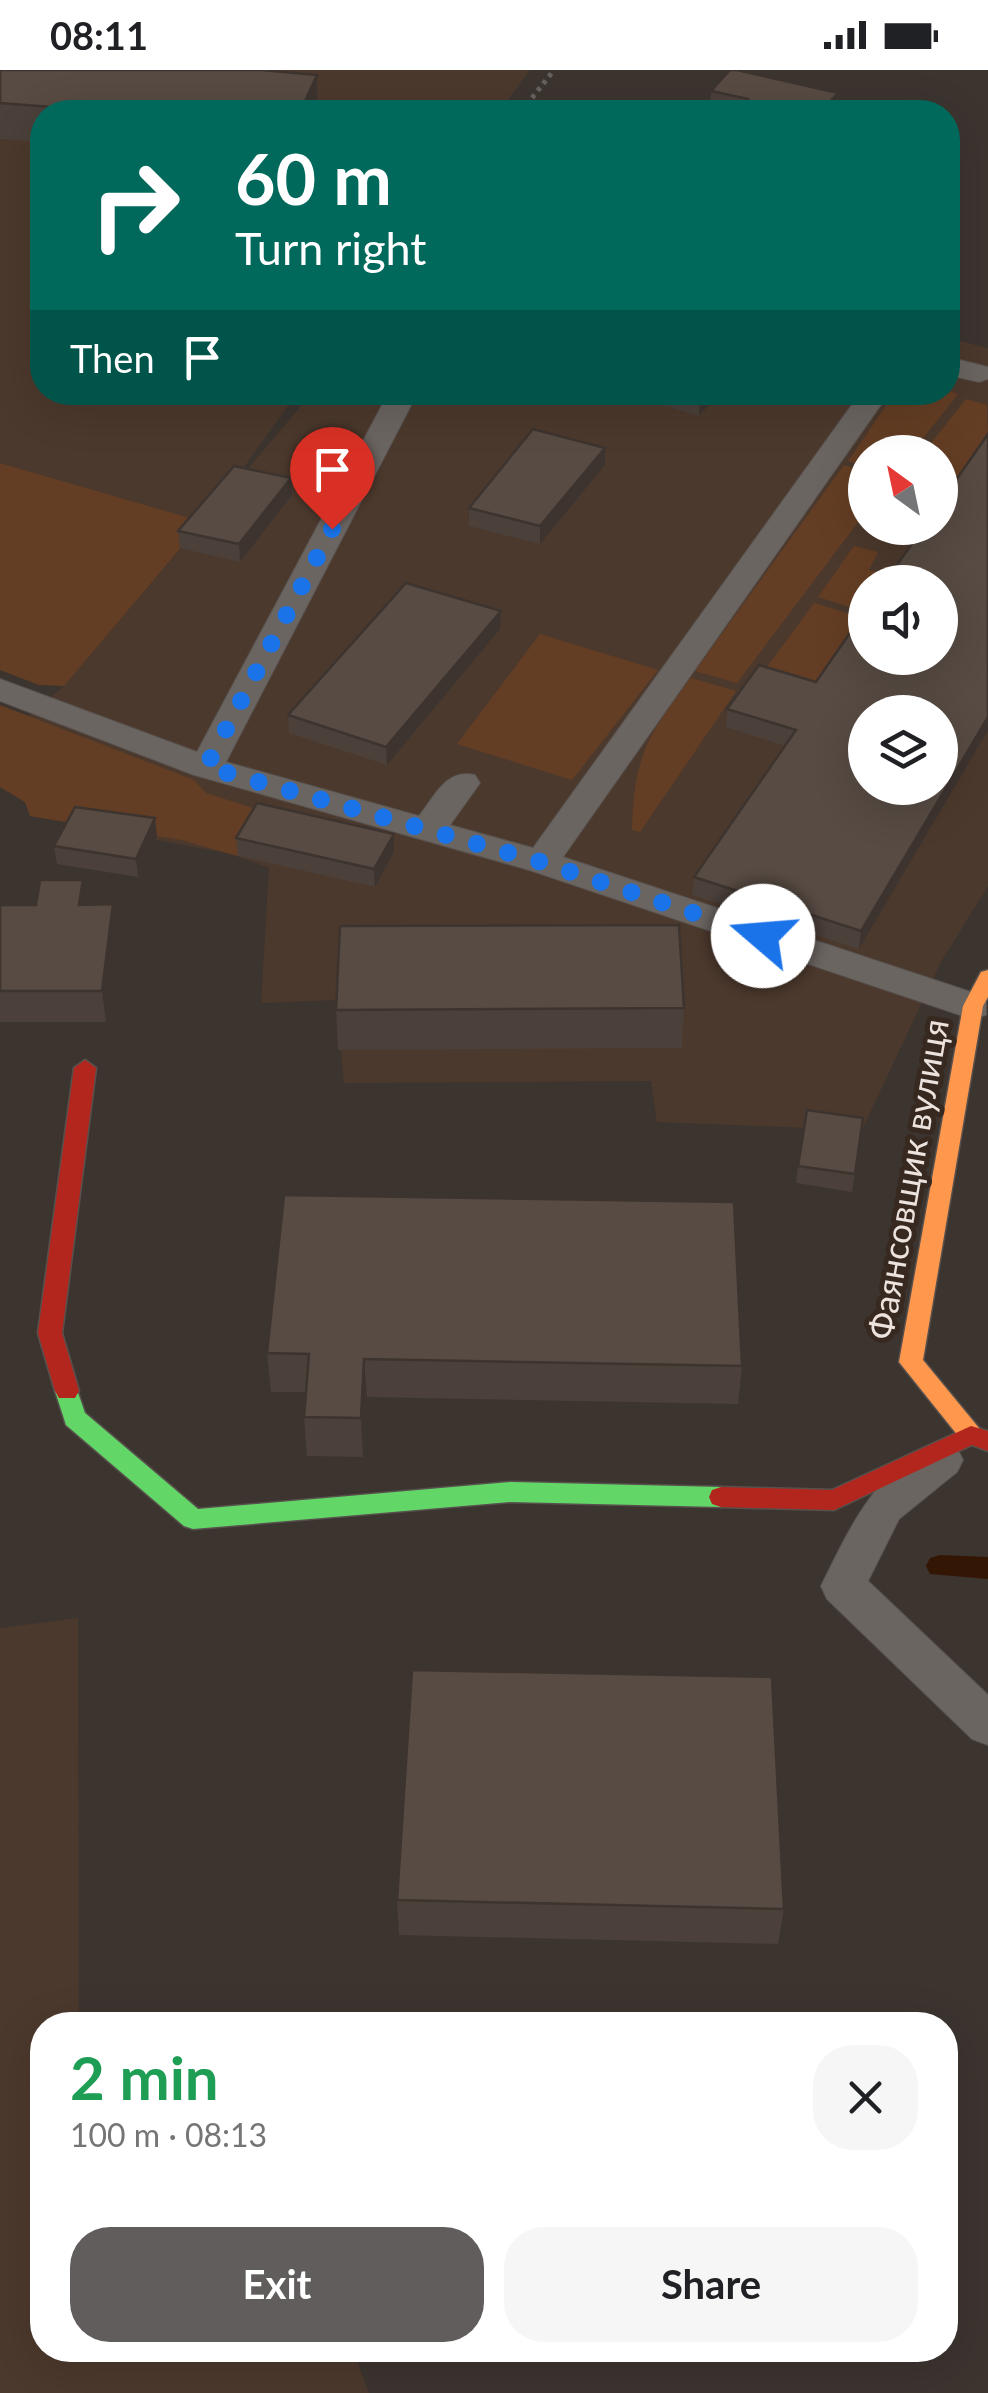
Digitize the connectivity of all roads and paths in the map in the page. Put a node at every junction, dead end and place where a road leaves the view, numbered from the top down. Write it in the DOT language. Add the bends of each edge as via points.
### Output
graph roads {
  1 [pos="554,70"];
  2 [pos="530,100"];
  3 [pos="960,369"];
  4 [pos="979,373"];
  5 [pos="397,405"];
  6 [pos="867,405"];
  7 [pos="0,688"];
  8 [pos="206,767"];
  9 [pos="463,783"];
  10 [pos="428,830"];
  11 [pos="541,862"];
  12 [pos="980,991"];
  13 [pos="85,1068"];
  14 [pos="980,1438"];
  15 [pos="988,1725"];
  1 -- 2 [label="path"];
  3 -- 4 [label="lane"];
  5 -- 8 [label="lane"];
  6 -- 11 [label="lane"];
  7 -- 8 [label="lane"];
  8 -- 10 [label="lane"];
  9 -- 10 [label="lane"];
  10 -- 11 [label="lane"];
  11 -- 12 [label="lane"];
  12 -- 14 [label="street, Фаянсовщик вулиця" via="911,1362"];
  13 -- 14 [label="street" via="50,1333 74,1418 193,1519 511,1492 834,1500"];
  14 -- 15 [label="lane" via="884,1507 843,1586"];
}
